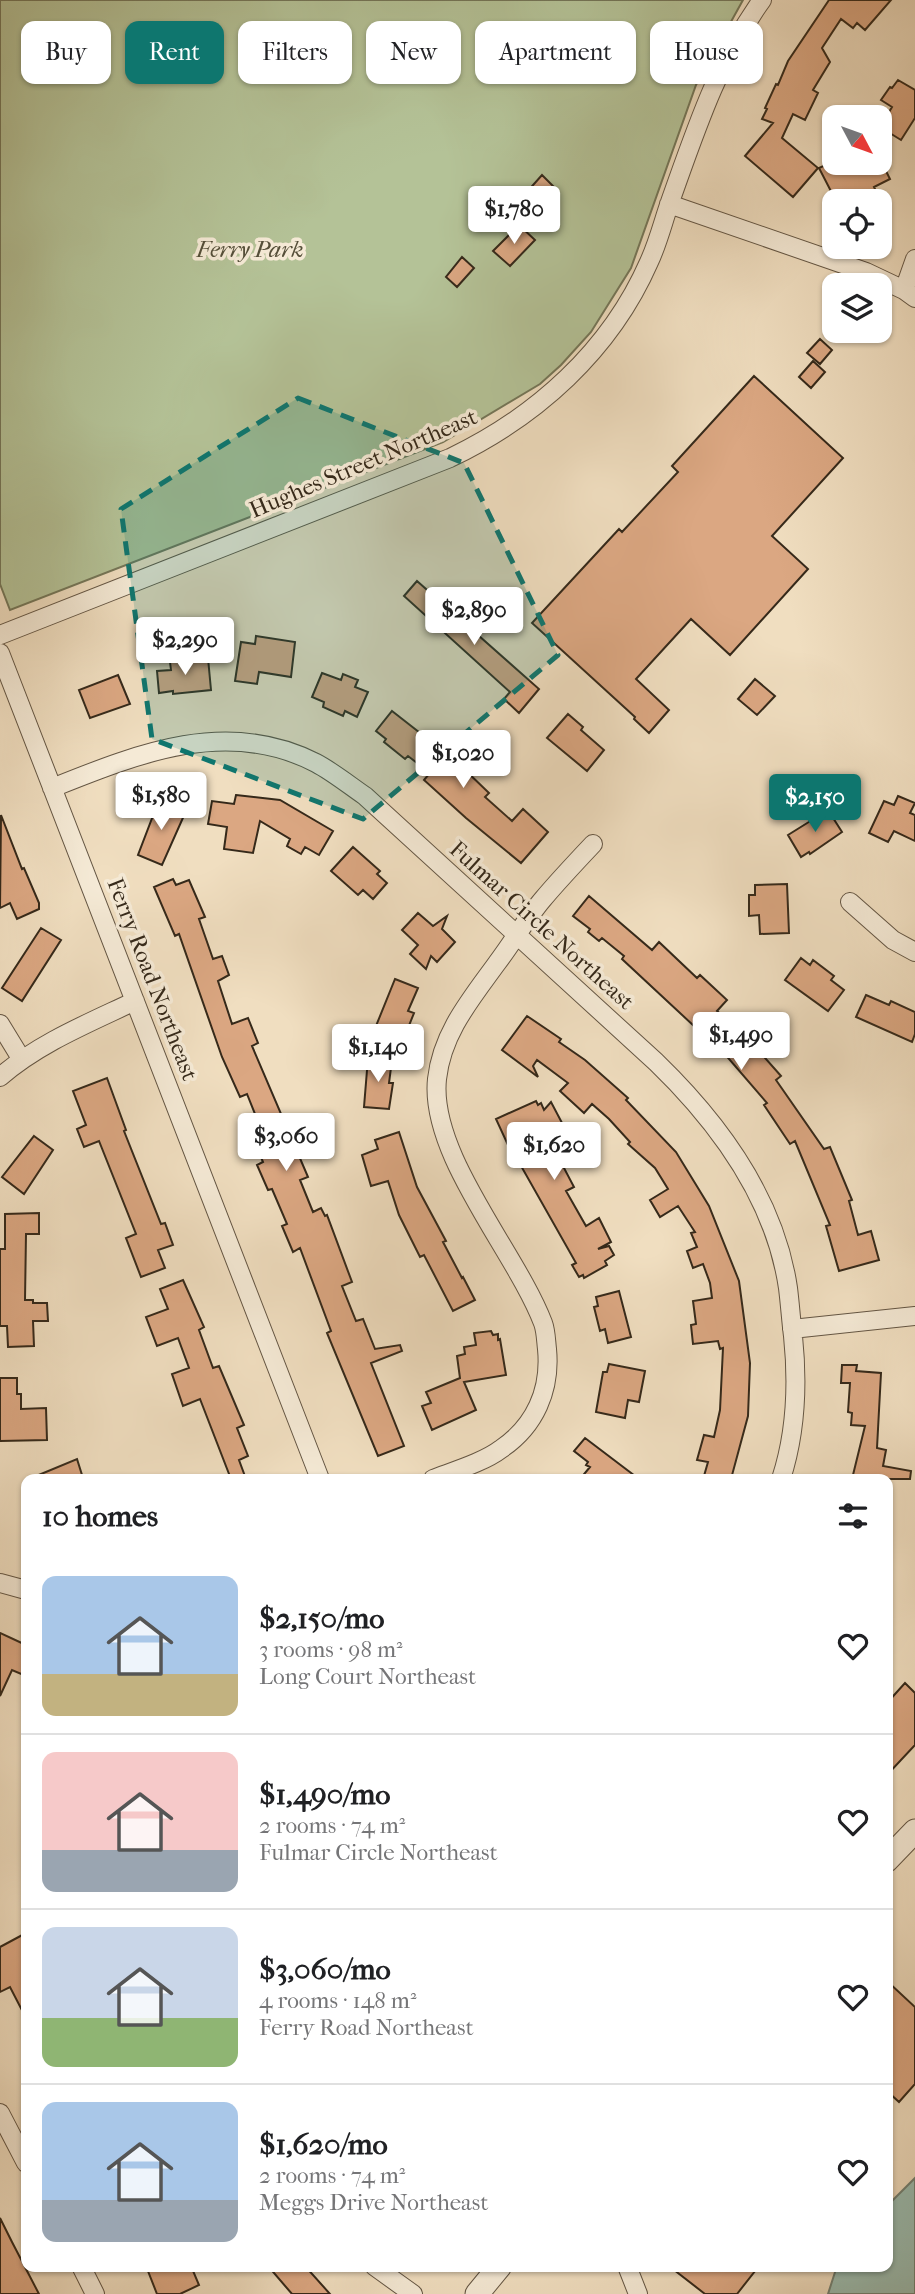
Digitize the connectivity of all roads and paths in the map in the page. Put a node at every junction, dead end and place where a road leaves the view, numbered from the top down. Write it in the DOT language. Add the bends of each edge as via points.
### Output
graph roads {
  1 [pos="762,0"];
  2 [pos="669,204"];
  3 [pos="915,259"];
  4 [pos="909,294"];
  5 [pos="0,635"];
  6 [pos="0,653"];
  7 [pos="52,788"];
  8 [pos="593,844"];
  9 [pos="850,902"];
  10 [pos="517,935"];
  11 [pos="915,952"];
  12 [pos="135,1001"];
  13 [pos="0,1024"];
  14 [pos="22,1060"];
  15 [pos="0,1077"];
  16 [pos="915,1316"];
  17 [pos="792,1329"];
  18 [pos="318,1474"];
  19 [pos="445,1474"];
  20 [pos="782,1474"];
  21 [pos="0,1583"];
  22 [pos="21,1589"];
  23 [pos="915,1831"];
  24 [pos="893,1854"];
  25 [pos="0,2113"];
  26 [pos="21,2153"];
  27 [pos="84,2272"];
  28 [pos="382,2272"];
  29 [pos="494,2272"];
  30 [pos="629,2272"];
  31 [pos="95,2294"];
  32 [pos="413,2294"];
  33 [pos="477,2294"];
  34 [pos="638,2294"];
  1 -- 2 [label="street, Hughes Street Northeast" via="728,55 707,101"];
  2 -- 4 [label="street" via="866,272"];
  2 -- 5 [label="street, Hughes Street Northeast" via="650,260 618,319 566,380 512,424 450,458"];
  3 -- 4 [label="street"];
  6 -- 7 [label="street, Ferry Road Northeast"];
  7 -- 10 [label="street, Fulmar Circle Northeast" via="127,758 176,745 230,742 288,752 316,763 365,796"];
  7 -- 12 [label="street, Ferry Road Northeast"];
  8 -- 10 [label="street"];
  9 -- 11 [label="street" via="893,940"];
  10 -- 17 [label="street, Fulmar Circle Northeast" via="689,1094 718,1130 755,1192 774,1238 788,1287"];
  10 -- 19 [label="street" via="456,1021 440,1060 437,1102 453,1155 544,1326 548,1380 540,1404 519,1435 499,1451"];
  12 -- 14 [label="street" via="62,1035"];
  12 -- 18 [label="street, Ferry Road Northeast"];
  13 -- 14 [label="street"];
  14 -- 15 [label="street"];
  16 -- 17 [label="street"];
  17 -- 20 [label="street, Fulmar Circle Northeast" via="796,1369 793,1421"];
  21 -- 22 [label="street"];
  23 -- 24 [label="street"];
  25 -- 26 [label="street"];
  27 -- 31 [label="street"];
  28 -- 32 [label="street"];
  29 -- 33 [label="street"];
  30 -- 34 [label="street"];
}
